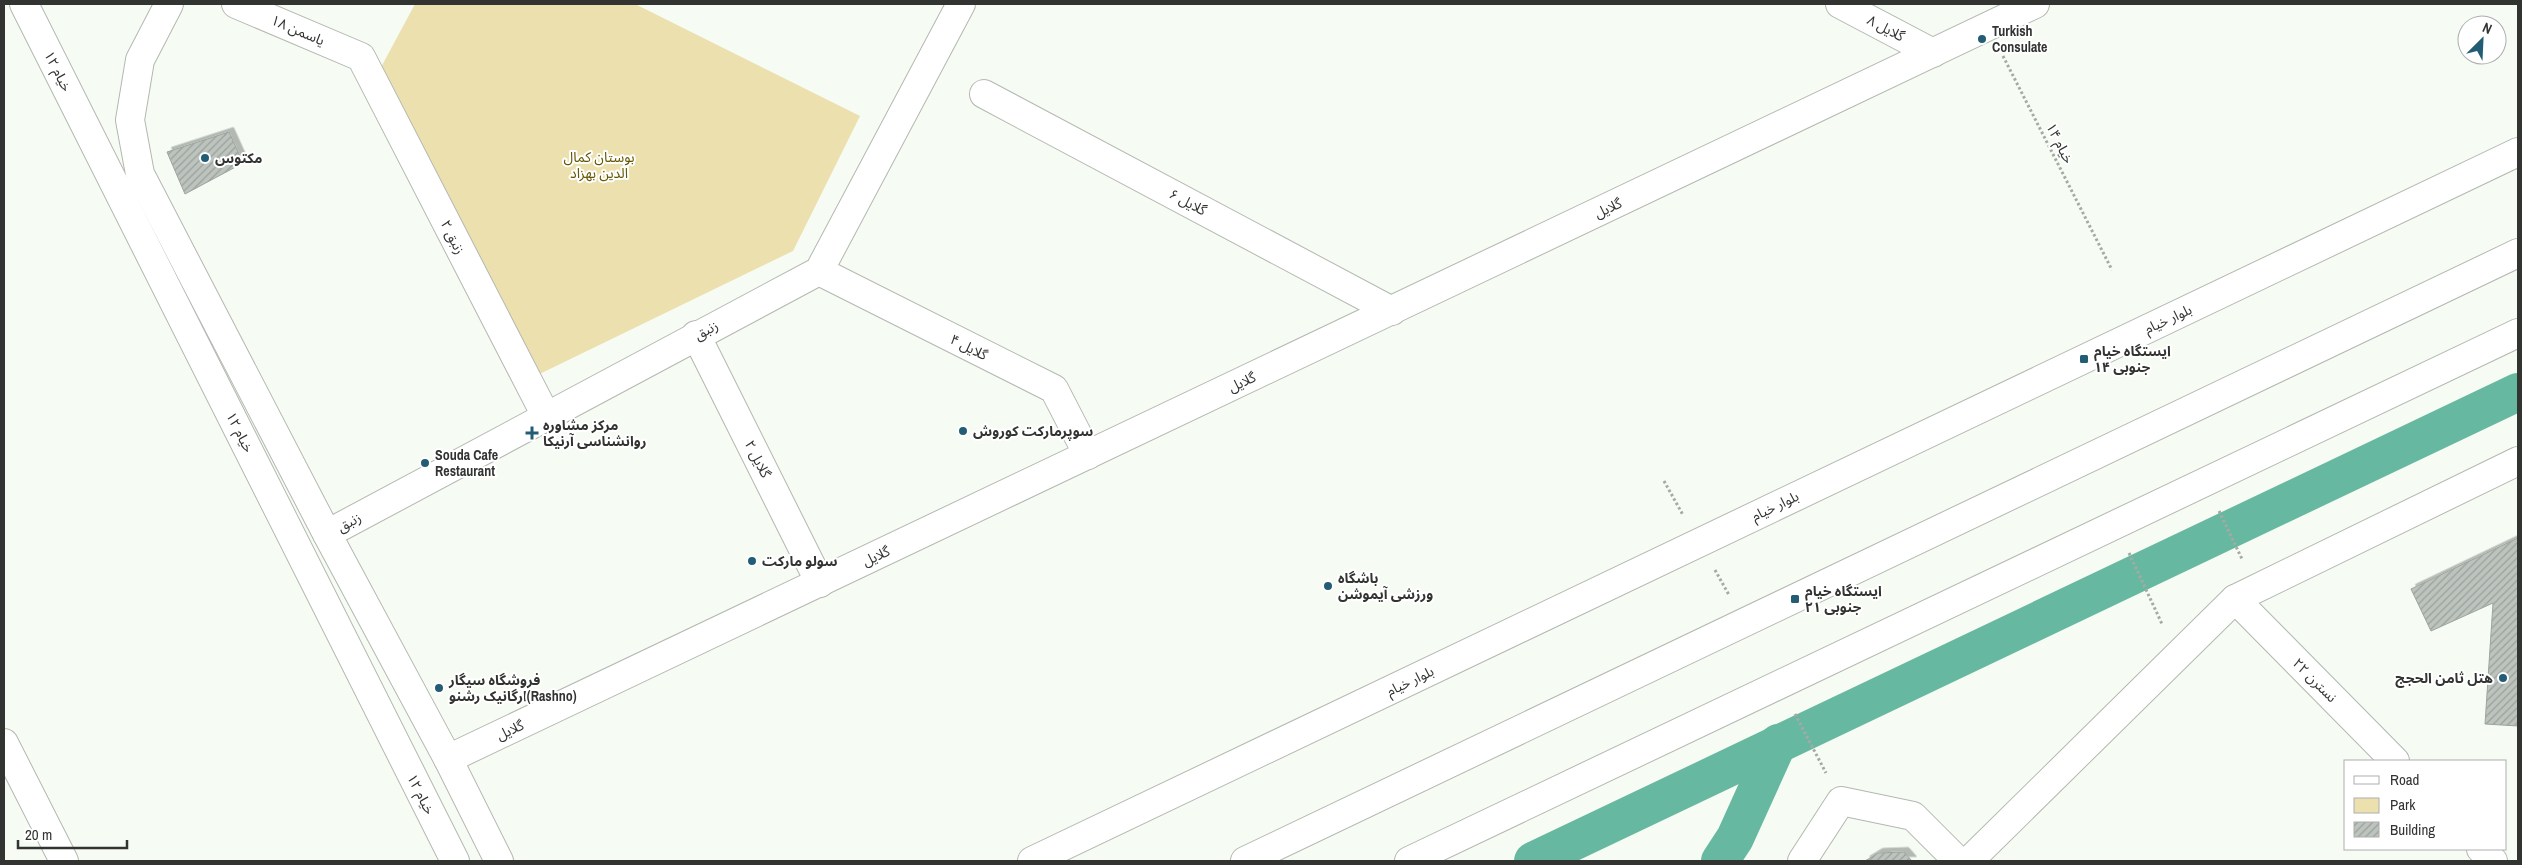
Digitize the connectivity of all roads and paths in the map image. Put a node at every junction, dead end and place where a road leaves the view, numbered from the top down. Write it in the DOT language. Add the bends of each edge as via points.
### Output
graph roads {
  1 [pos="24,4"];
  2 [pos="169,4"];
  3 [pos="236,4"];
  4 [pos="961,4"];
  5 [pos="1840,4"];
  6 [pos="2035,4"];
  7 [pos="1988,26"];
  8 [pos="1933,52"];
  9 [pos="361,57"];
  10 [pos="984,94"];
  11 [pos="2518,152"];
  12 [pos="2518,253"];
  13 [pos="2112,270"];
  14 [pos="819,271"];
  15 [pos="1392,311"];
  16 [pos="2518,333"];
  17 [pos="696,335"];
  18 [pos="546,416"];
  19 [pos="1088,455"];
  20 [pos="2518,461"];
  21 [pos="1664,481"];
  22 [pos="2205,482"];
  23 [pos="2116,525"];
  24 [pos="327,534"];
  25 [pos="1699,543"];
  26 [pos="820,583"];
  27 [pos="2246,594"];
  28 [pos="1745,623"];
  29 [pos="2177,656"];
  30 [pos="1782,689"];
  31 [pos="4,743"];
  32 [pos="448,759"];
  33 [pos="2394,760"];
  34 [pos="1842,801"];
  35 [pos="2482,850"];
  36 [pos="64,861"];
  37 [pos="455,861"];
  38 [pos="499,861"];
  39 [pos="1032,861"];
  40 [pos="1245,861"];
  41 [pos="1409,861"];
  42 [pos="1802,861"];
  43 [pos="1958,861"];
  44 [pos="1969,861"];
  45 [pos="2493,861"];
  1 -- 37 [label="street, خیام ۱۲"];
  2 -- 24 [label="street" via="140,60 130,120 140,174"];
  3 -- 9 [label="street, یاسمن ۱۸"];
  4 -- 14 [label="street"];
  5 -- 8 [label="street, گلایل ۸"];
  6 -- 7 [label="street, گلایل"];
  7 -- 8 [label="street, گلایل"];
  7 -- 13 [label="path, خیام ۱۴"];
  8 -- 15 [label="street, گلایل"];
  9 -- 18 [label="street, زنبق ۲"];
  10 -- 15 [label="street, گلایل ۶"];
  11 -- 25 [label="street, بلوار خیام"];
  12 -- 28 [label="street"];
  14 -- 17 [label="street, زنبق"];
  14 -- 19 [label="street, گلایل ۴" via="1054,390"];
  15 -- 19 [label="street, گلایل"];
  16 -- 22 [label="street"];
  17 -- 18 [label="street, زنبق"];
  17 -- 26 [label="street, گلایل ۲"];
  18 -- 24 [label="street, زنبق"];
  19 -- 26 [label="street, گلایل"];
  20 -- 27 [label="street"];
  21 -- 25 [label="path"];
  22 -- 23 [label="street"];
  22 -- 27 [label="path"];
  23 -- 29 [label="path"];
  23 -- 30 [label="street"];
  24 -- 32 [label="street"];
  25 -- 28 [label="path"];
  25 -- 39 [label="street, بلوار خیام"];
  26 -- 32 [label="street, گلایل"];
  27 -- 29 [label="street"];
  27 -- 33 [label="street, نسترن ۲۲"];
  28 -- 40 [label="street"];
  29 -- 44 [label="street"];
  30 -- 34 [label="path"];
  30 -- 41 [label="street"];
  31 -- 36 [label="street"];
  32 -- 38 [label="street"];
  34 -- 42 [label="street"];
  34 -- 43 [label="street" via="1914,816"];
  35 -- 45 [label="street"];
}
